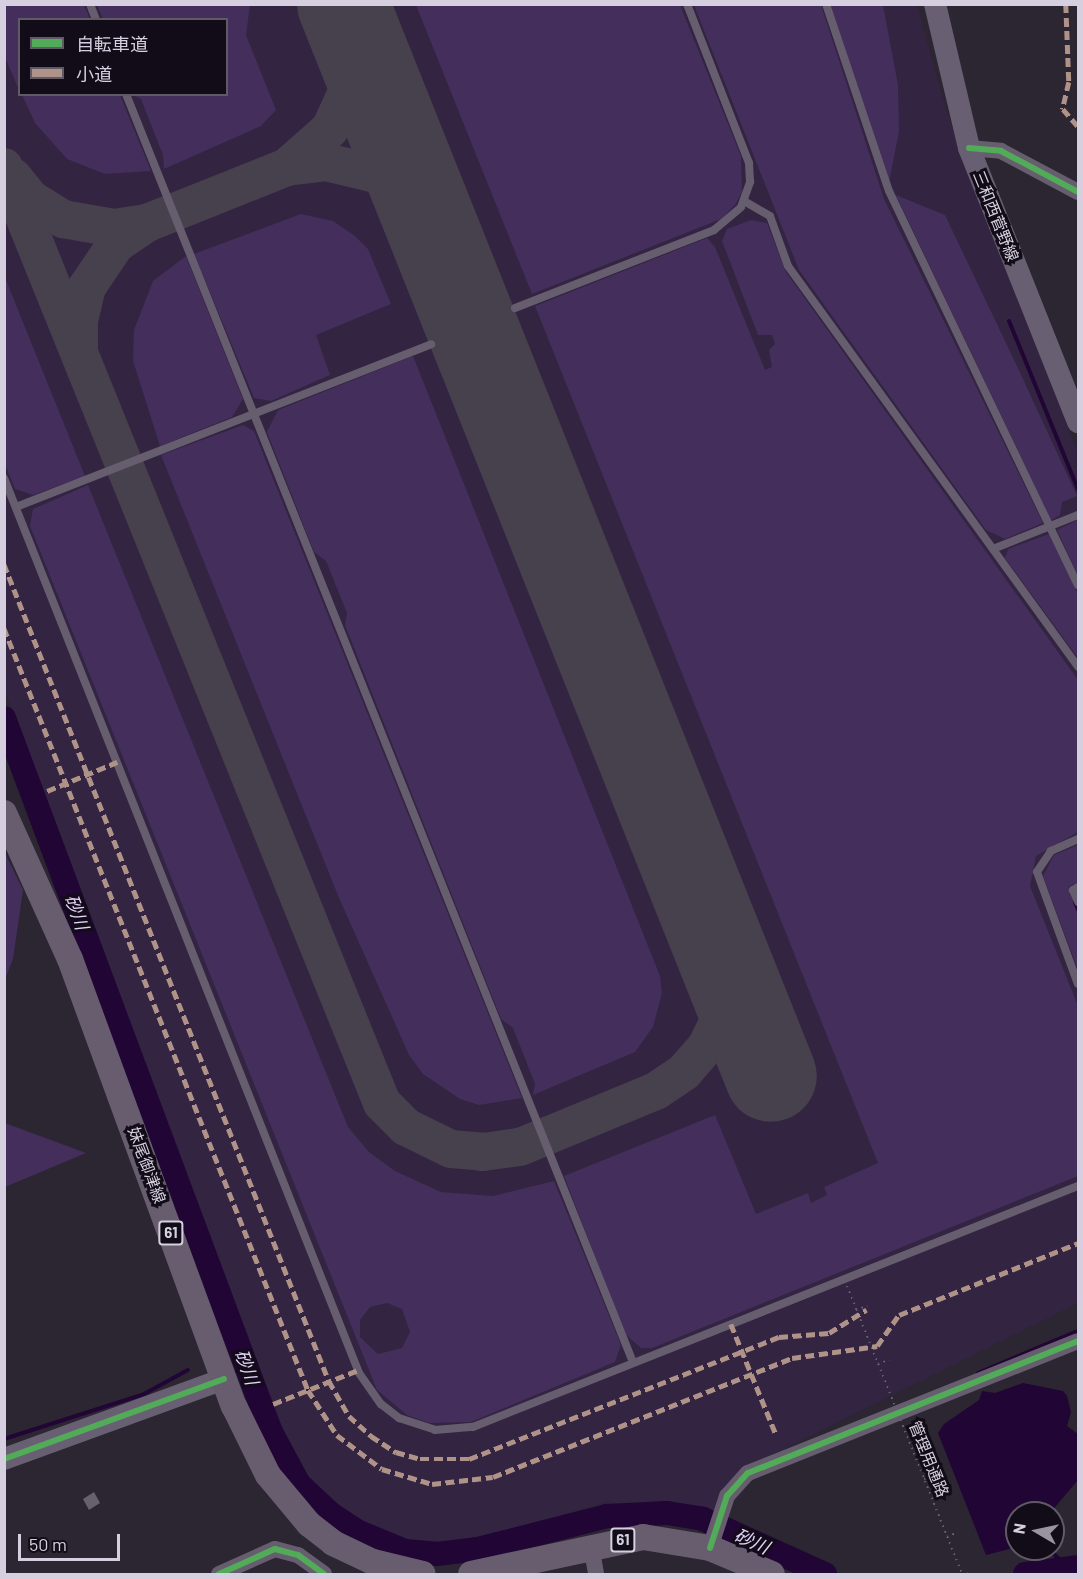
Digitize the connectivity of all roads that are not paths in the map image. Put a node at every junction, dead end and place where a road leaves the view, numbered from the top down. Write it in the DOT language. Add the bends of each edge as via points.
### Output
graph roads {
  1 [pos="687,4"];
  2 [pos="826,4"];
  3 [pos="935,4"];
  4 [pos="127,96"];
  5 [pos="969,148"];
  6 [pos="1078,192"];
  7 [pos="744,201"];
  8 [pos="515,308"];
  9 [pos="431,344"];
  10 [pos="254,414"];
  11 [pos="1078,422"];
  12 [pos="4,478"];
  13 [pos="16,507"];
  14 [pos="1078,515"];
  15 [pos="1050,526"];
  16 [pos="993,549"];
  17 [pos="1078,585"];
  18 [pos="1078,667"];
  19 [pos="4,813"];
  20 [pos="1078,839"];
  21 [pos="1078,887"];
  22 [pos="1078,902"];
  23 [pos="1078,984"];
  24 [pos="1078,1186"];
  25 [pos="1078,1341"];
  26 [pos="633,1362"];
  27 [pos="224,1379"];
  28 [pos="4,1459"];
  29 [pos="714,1534"];
  30 [pos="591,1545"];
  31 [pos="219,1575"];
  32 [pos="324,1575"];
  33 [pos="423,1575"];
  34 [pos="471,1575"];
  35 [pos="596,1575"];
  36 [pos="772,1575"];
  1 -- 7 [label="lane" via="749,163"];
  2 -- 15 [label="lane" via="889,191"];
  3 -- 5 [label="main road, 三和西菅野線"];
  4 -- 10 [label="lane"];
  5 -- 6 [label="street" via="1001,151"];
  5 -- 11 [label="main road, 三和西菅野線"];
  7 -- 8 [label="lane" via="714,230"];
  7 -- 16 [label="lane" via="770,216 788,266"];
  9 -- 10 [label="lane"];
  10 -- 13 [label="lane"];
  10 -- 26 [label="lane"];
  12 -- 13 [label="lane"];
  13 -- 26 [label="lane" via="369,1390 381,1404 415,1426 454,1430 473,1427"];
  14 -- 15 [label="lane"];
  15 -- 16 [label="lane"];
  15 -- 17 [label="lane"];
  16 -- 18 [label="lane"];
  19 -- 27 [label="main road, 妹尾御津線 / 61" via="70,959"];
  20 -- 23 [label="lane" via="1051,851 1037,872"];
  21 -- 22 [label="lane" via="1073,890"];
  24 -- 26 [label="lane"];
  25 -- 29 [label="street" via="748,1473 727,1496"];
  27 -- 28 [label="main road"];
  27 -- 33 [label="main road, 妹尾御津線 / 61" via="268,1475 309,1524 333,1543 373,1562"];
  29 -- 30 [label="main road, 61" via="643,1537"];
  29 -- 36 [label="main road, 61"];
  30 -- 34 [label="main road, 61"];
  30 -- 35 [label="street"];
  31 -- 32 [label="street" via="275,1549 298,1555"];
}
